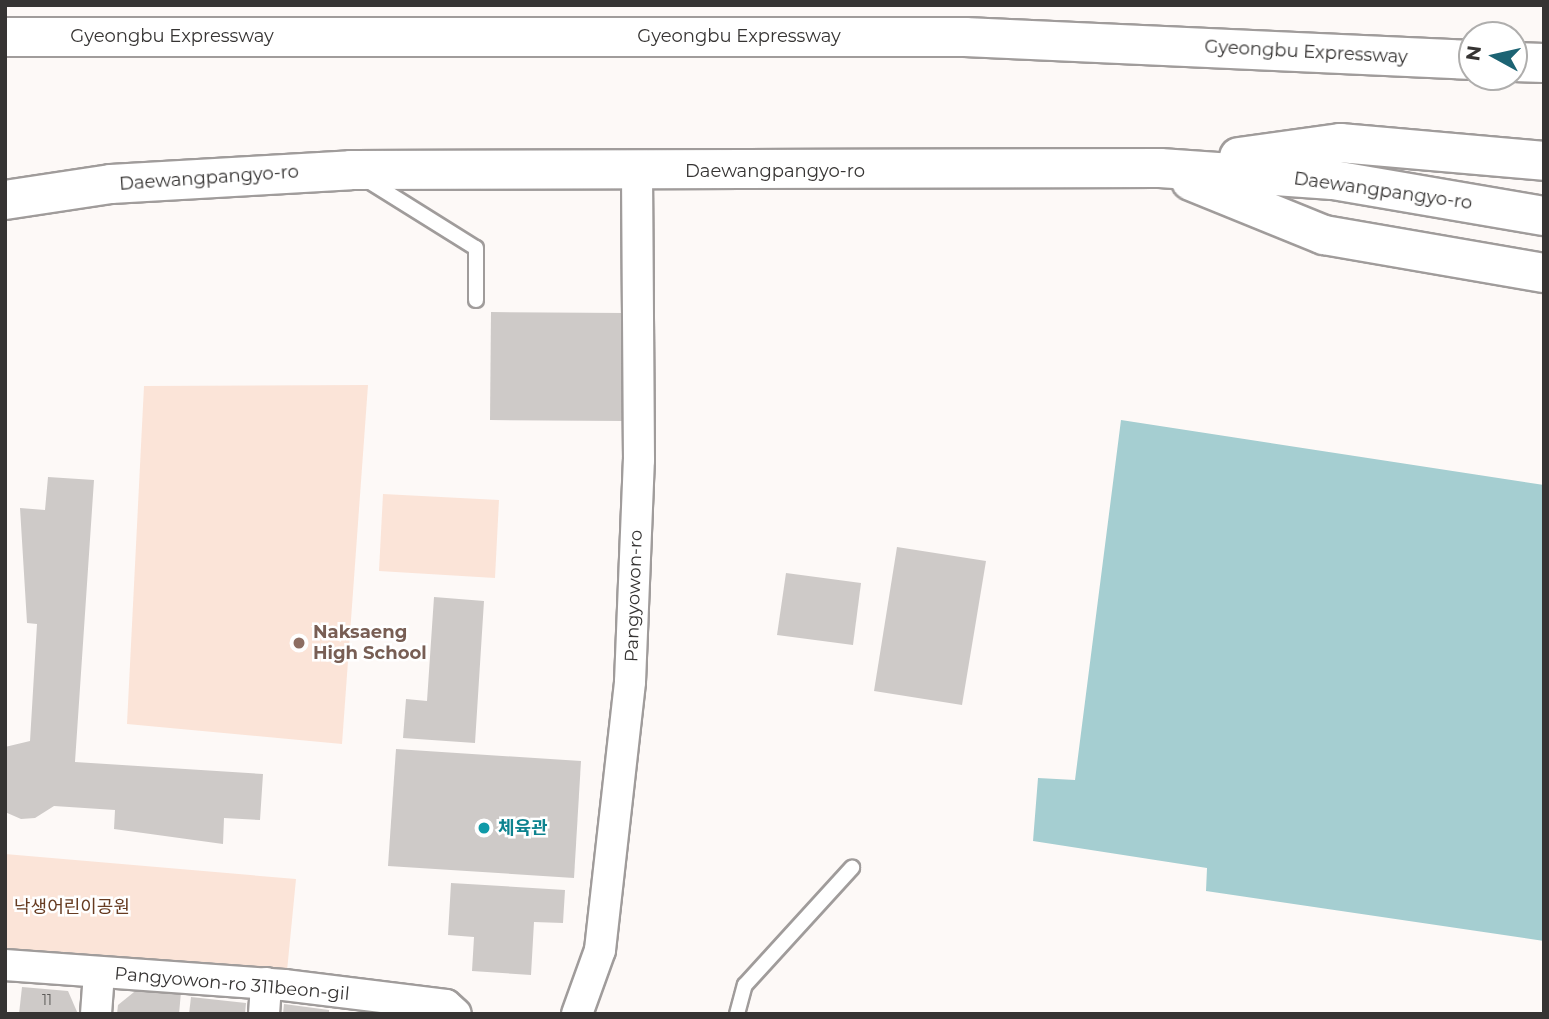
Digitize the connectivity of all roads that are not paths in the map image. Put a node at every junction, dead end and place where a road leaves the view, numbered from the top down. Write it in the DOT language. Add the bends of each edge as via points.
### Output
graph roads {
  1 [pos="5,37"];
  2 [pos="1458,59"];
  3 [pos="1544,161"];
  4 [pos="1160,168"];
  5 [pos="351,170"];
  6 [pos="637,172"];
  7 [pos="5,200"];
  8 [pos="1544,216"];
  9 [pos="1544,273"];
  10 [pos="477,300"];
  11 [pos="852,867"];
  12 [pos="5,965"];
  13 [pos="99,973"];
  14 [pos="265,983"];
  15 [pos="96,1014"];
  16 [pos="264,1014"];
  17 [pos="456,1014"];
  18 [pos="577,1014"];
  19 [pos="737,1014"];
  1 -- 2 [label="main road, Gyeongbu Expressway" via="965,37"];
  3 -- 4 [label="main road" via="1340,143"];
  4 -- 6 [label="main road, Daewangpangyo-ro"];
  4 -- 8 [label="main road, Daewangpangyo-ro" via="1333,180"];
  4 -- 9 [label="main road" via="1324,235"];
  5 -- 6 [label="main road, Daewangpangyo-ro"];
  5 -- 7 [label="main road, Daewangpangyo-ro" via="111,184"];
  5 -- 10 [label="lane" via="476,248"];
  6 -- 18 [label="street, Pangyowon-ro" via="639,460 630,681 600,950"];
  11 -- 19 [label="lane" via="745,985"];
  12 -- 13 [label="street, Pangyowon-ro 311beon-gil"];
  13 -- 14 [label="street, Pangyowon-ro 311beon-gil"];
  13 -- 15 [label="street"];
  14 -- 16 [label="street"];
  14 -- 17 [label="street, Pangyowon-ro 311beon-gil" via="446,1005"];
}
